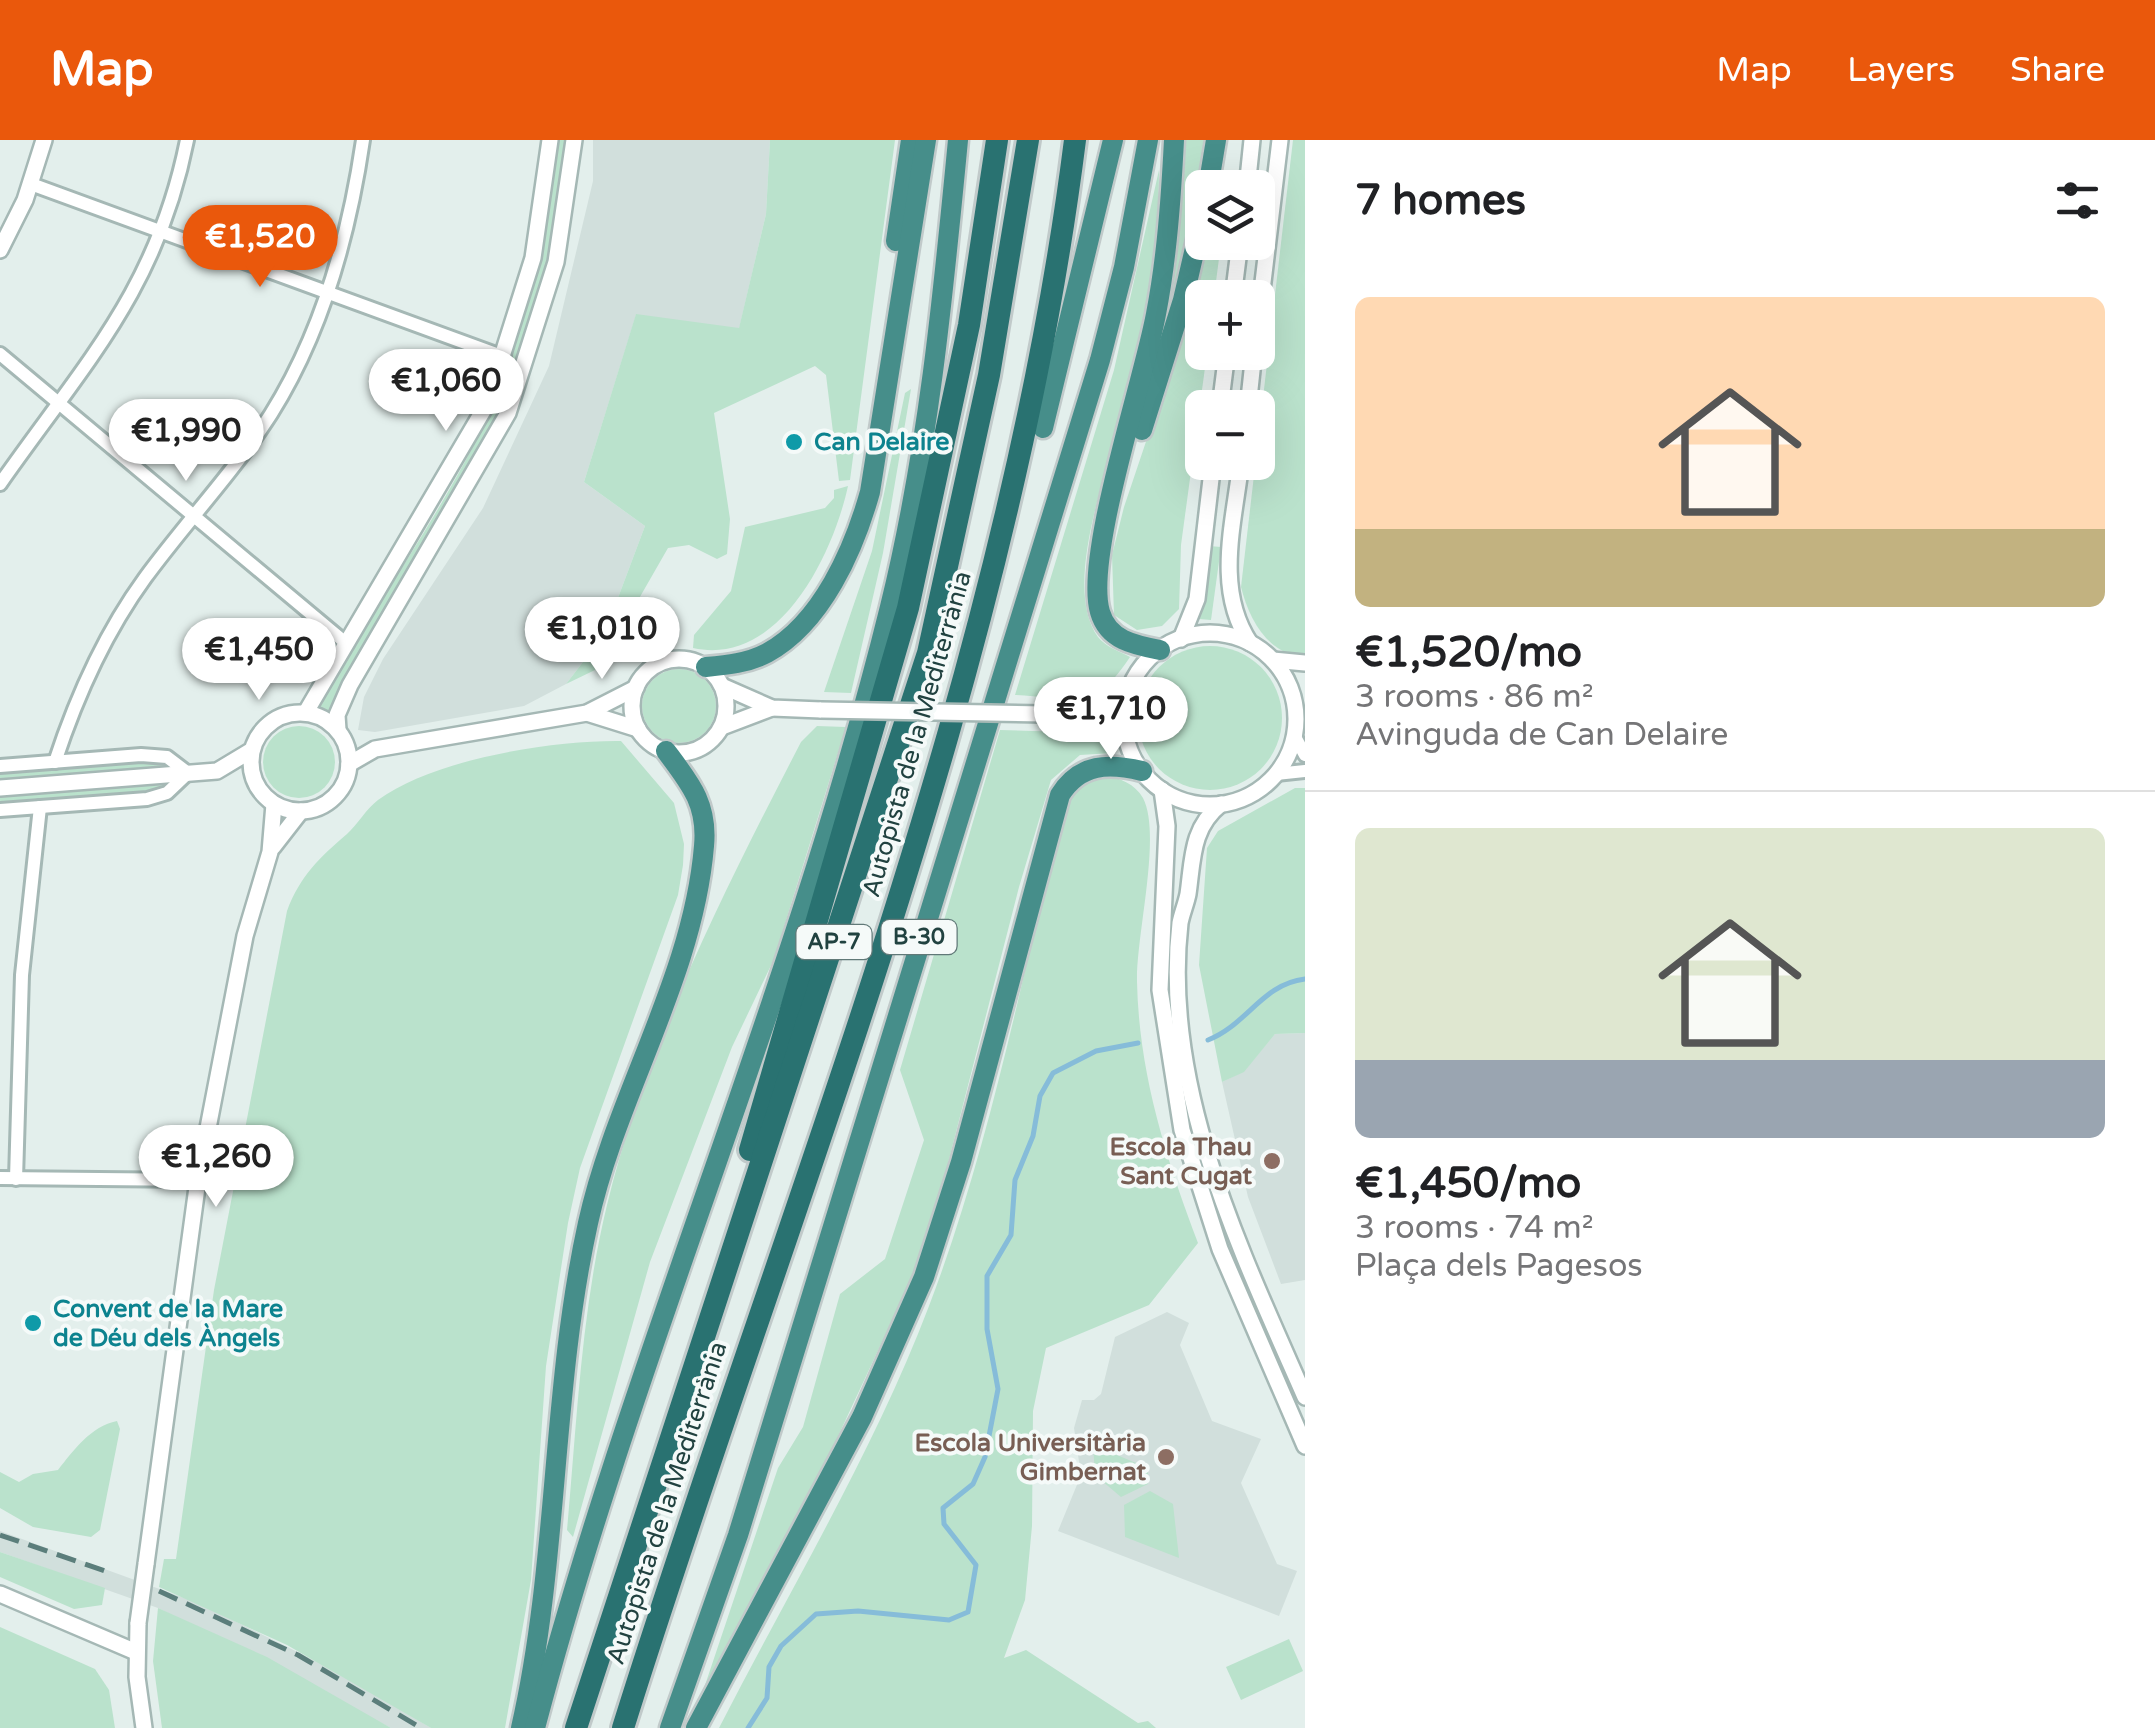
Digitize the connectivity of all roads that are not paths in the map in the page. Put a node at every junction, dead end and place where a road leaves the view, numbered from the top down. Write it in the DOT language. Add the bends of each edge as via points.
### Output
graph roads {
  1 [pos="44,140"];
  2 [pos="187,140"];
  3 [pos="363,140"];
  4 [pos="550,140"];
  5 [pos="574,140"];
  6 [pos="911,140"];
  7 [pos="926,140"];
  8 [pos="958,140"];
  9 [pos="997,140"];
  10 [pos="1028,140"];
  11 [pos="1075,140"];
  12 [pos="1113,140"];
  13 [pos="1148,140"];
  14 [pos="1174,140"];
  15 [pos="1216,140"];
  16 [pos="1252,140"];
  17 [pos="1280,140"];
  18 [pos="1211,170"];
  19 [pos="1249,170"];
  20 [pos="31,184"];
  21 [pos="164,232"];
  22 [pos="0,250"];
  23 [pos="1191,260"];
  24 [pos="1263,280"];
  25 [pos="329,292"];
  26 [pos="0,354"];
  27 [pos="504,356"];
  28 [pos="59,406"];
  29 [pos="1043,428"];
  30 [pos="1212,480"];
  31 [pos="1239,480"];
  32 [pos="0,484"];
  33 [pos="194,518"];
  34 [pos="1103,535"];
  35 [pos="840,567"];
  36 [pos="990,588"];
  37 [pos="1181,639"];
  38 [pos="1250,643"];
  39 [pos="347,644"];
  40 [pos="1160,650"];
  41 [pos="1273,660"];
  42 [pos="1305,663"];
  43 [pos="706,668"];
  44 [pos="1305,679"];
  45 [pos="722,686"];
  46 [pos="636,688"];
  47 [pos="1130,690"];
  48 [pos="1294,700"];
  49 [pos="772,708"];
  50 [pos="306,712"];
  51 [pos="587,714"];
  52 [pos="1062,715"];
  53 [pos="722,727"];
  54 [pos="638,729"];
  55 [pos="1126,732"];
  56 [pos="1294,735"];
  57 [pos="342,737"];
  58 [pos="375,749"];
  59 [pos="252,750"];
  60 [pos="666,752"];
  61 [pos="1305,755"];
  62 [pos="55,762"];
  63 [pos="349,764"];
  64 [pos="0,766"];
  65 [pos="217,771"];
  66 [pos="1142,771"];
  67 [pos="1305,771"];
  68 [pos="188,773"];
  69 [pos="1276,774"];
  70 [pos="255,781"];
  71 [pos="0,788"];
  72 [pos="1162,790"];
  73 [pos="274,804"];
  74 [pos="1221,804"];
  75 [pos="40,807"];
  76 [pos="0,810"];
  77 [pos="302,811"];
  78 [pos="270,852"];
  79 [pos="0,1178"];
  80 [pos="16,1178"];
  81 [pos="198,1180"];
  82 [pos="696,1356"];
  83 [pos="1305,1398"];
  84 [pos="1305,1446"];
  85 [pos="0,1594"];
  86 [pos="136,1652"];
  87 [pos="144,1728"];
  88 [pos="520,1728"];
  89 [pos="536,1728"];
  90 [pos="576,1728"];
  91 [pos="623,1728"];
  92 [pos="670,1728"];
  93 [pos="696,1728"];
  1 -- 20 [label="street"];
  2 -- 21 [label="street"];
  3 -- 25 [label="street"];
  4 -- 27 [label="street" via="533,258"];
  5 -- 57 [label="street" via="556,262 508,413 350,684 338,715"];
  6 -- 35 [label="highway" via="862,491"];
  7 -- 35 [label="highway" via="870,492"];
  8 -- 89 [label="highway" via="926,433 872,679 770,1016 604,1499"];
  9 -- 82 [label="highway" via="969,324 904,622"];
  10 -- 82 [label="highway, Autopista de la Mediterrània / AP-7" via="989,375 928,653"];
  11 -- 36 [label="highway, Autopista de la Mediterrània / AP-7" via="1048,328"];
  12 -- 29 [label="highway"];
  13 -- 92 [label="highway, B-30" via="1100,360 738,1535"];
  14 -- 34 [label="highway" via="1157,311"];
  15 -- 18 [label="highway"];
  16 -- 19 [label="street"];
  17 -- 24 [label="street"];
  20 -- 21 [label="street"];
  20 -- 22 [label="street"];
  21 -- 25 [label="street"];
  21 -- 28 [label="street" via="128,304"];
  23 -- 34 [label="highway" via="1166,360"];
  25 -- 27 [label="street"];
  25 -- 33 [label="street" via="271,414"];
  26 -- 28 [label="street"];
  27 -- 39 [label="street" via="456,464"];
  28 -- 32 [label="street"];
  28 -- 33 [label="street"];
  29 -- 36 [label="highway"];
  30 -- 37 [label="street" via="1197,599"];
  31 -- 38 [label="street" via="1229,587"];
  33 -- 39 [label="street"];
  33 -- 62 [label="street" via="144,580 85,680"];
  34 -- 40 [label="highway" via="1097,571 1101,616 1120,639"];
  35 -- 43 [label="highway" via="784,640 750,660"];
  36 -- 91 [label="highway, Autopista de la Mediterrània / AP-7" via="912,856"];
  37 -- 38 [label="street" via="1213,633"];
  37 -- 40 [label="street"];
  38 -- 41 [label="street"];
  39 -- 50 [label="street"];
  40 -- 47 [label="street"];
  41 -- 42 [label="street"];
  41 -- 48 [label="street"];
  43 -- 45 [label="street"];
  43 -- 46 [label="street" via="667,661 649,670"];
  44 -- 48 [label="street"];
  45 -- 49 [label="street"];
  45 -- 53 [label="street"];
  46 -- 51 [label="street"];
  46 -- 54 [label="street"];
  47 -- 52 [label="street"];
  47 -- 55 [label="street"];
  48 -- 56 [label="street"];
  49 -- 52 [label="street, bridge"];
  49 -- 53 [label="street"];
  50 -- 57 [label="street"];
  50 -- 59 [label="street" via="270,723"];
  51 -- 54 [label="street"];
  51 -- 58 [label="street"];
  52 -- 55 [label="street"];
  53 -- 60 [label="street" via="700,748"];
  54 -- 60 [label="street"];
  55 -- 66 [label="street"];
  56 -- 61 [label="street"];
  56 -- 69 [label="street"];
  57 -- 58 [label="street"];
  57 -- 63 [label="street"];
  58 -- 63 [label="street"];
  59 -- 65 [label="street"];
  59 -- 70 [label="street"];
  60 -- 88 [label="highway" via="701,803 702,866 678,960 608,1148 580,1260 548,1581"];
  62 -- 64 [label="street"];
  62 -- 68 [label="street" via="167,757"];
  63 -- 77 [label="street" via="336,796"];
  65 -- 68 [label="street"];
  65 -- 70 [label="street"];
  66 -- 72 [label="street"];
  66 -- 93 [label="highway" via="1093,767 1060,795 962,1162 924,1277 862,1417"];
  67 -- 69 [label="street"];
  68 -- 71 [label="street"];
  68 -- 75 [label="street" via="168,793 148,799"];
  69 -- 74 [label="street" via="1256,792"];
  70 -- 73 [label="street"];
  72 -- 74 [label="street" via="1188,802"];
  72 -- 84 [label="street" via="1167,826 1160,990 1182,1130 1220,1249"];
  73 -- 77 [label="street"];
  73 -- 78 [label="street"];
  74 -- 83 [label="street" via="1196,837 1180,921 1186,1048 1221,1194"];
  75 -- 76 [label="street"];
  75 -- 80 [label="street" via="22,975"];
  77 -- 78 [label="street"];
  78 -- 81 [label="street" via="245,936"];
  79 -- 80 [label="street"];
  80 -- 81 [label="street"];
  81 -- 86 [label="street, bridge"];
  82 -- 90 [label="highway, Autopista de la Mediterrània / AP-7"];
  85 -- 86 [label="street"];
  86 -- 87 [label="street"];
}
